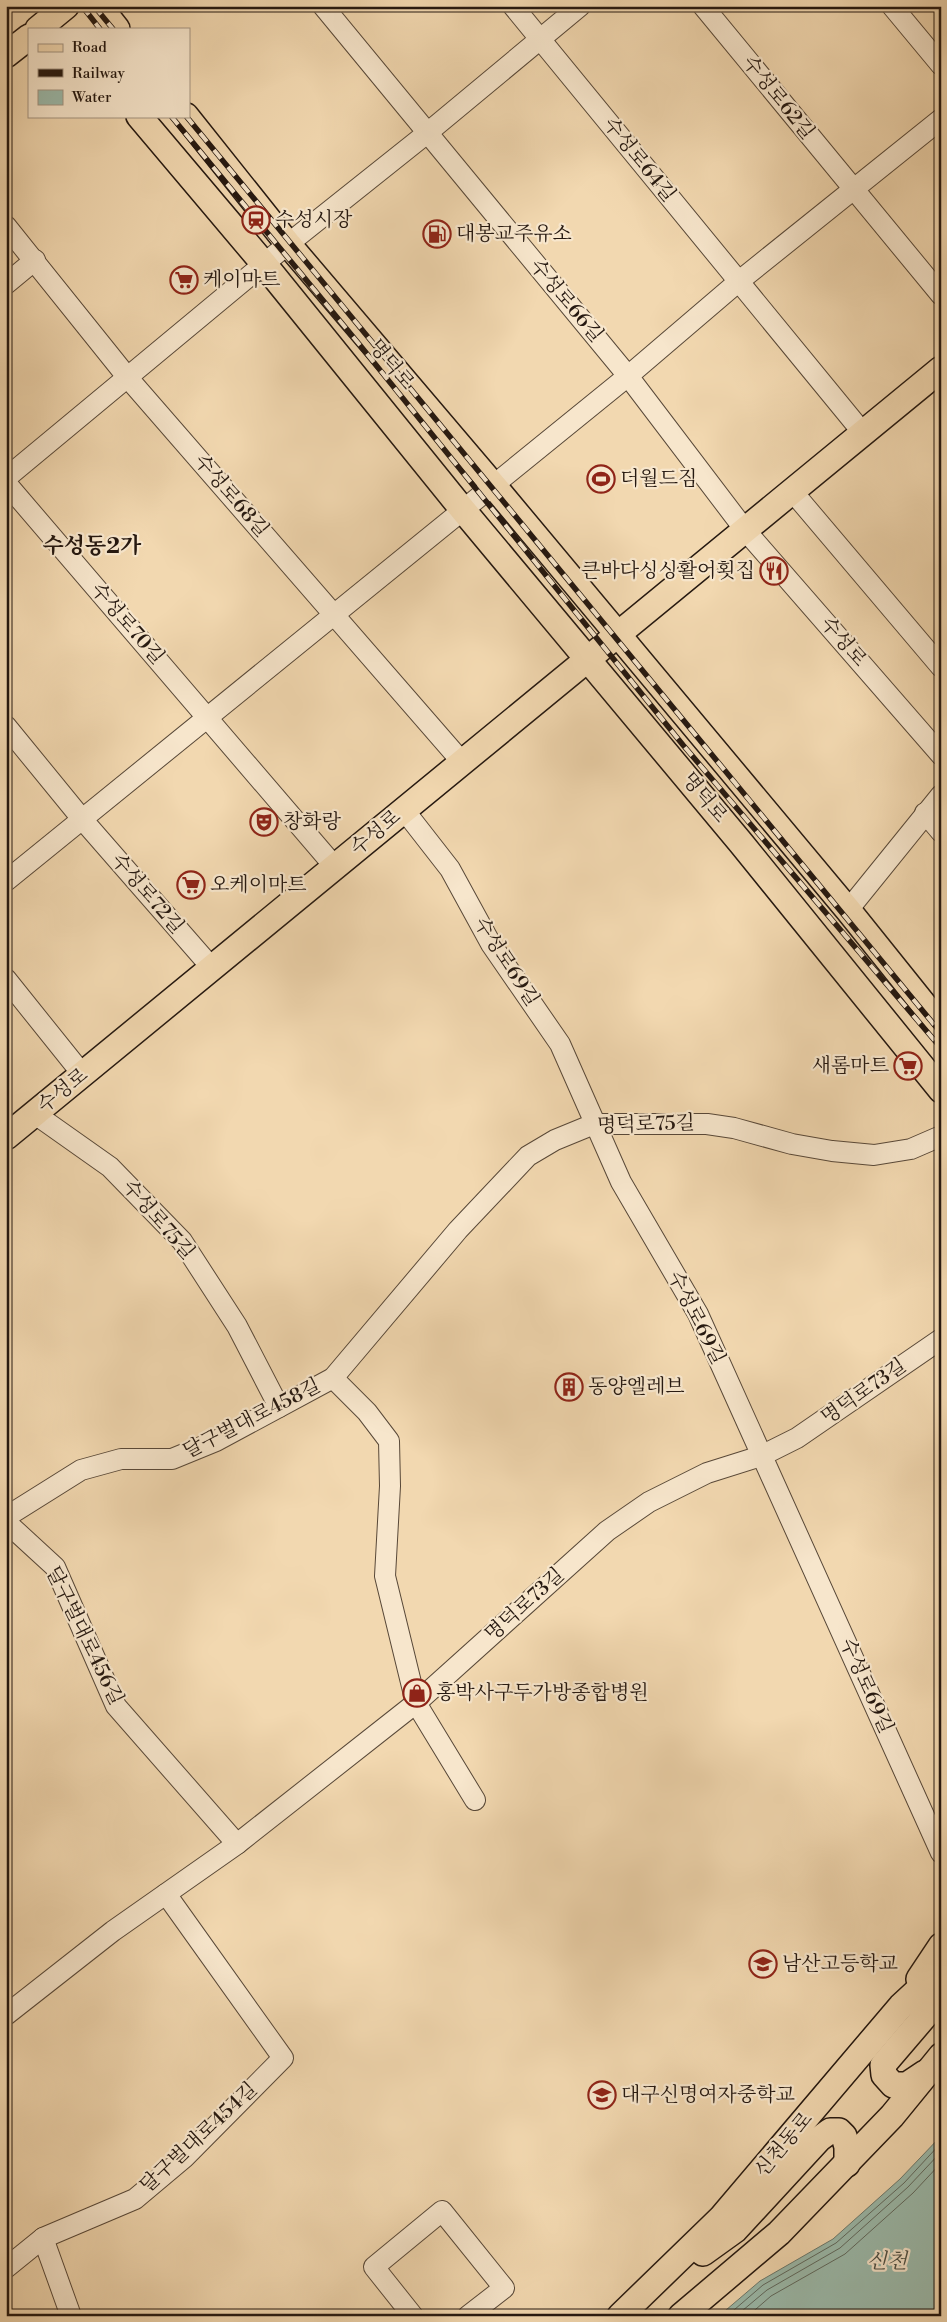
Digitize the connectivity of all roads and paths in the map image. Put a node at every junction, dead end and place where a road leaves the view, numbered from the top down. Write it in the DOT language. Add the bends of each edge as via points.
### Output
graph roads {
  1 [pos="99,6"];
  2 [pos="323,6"];
  3 [pos="512,6"];
  4 [pos="580,6"];
  5 [pos="703,6"];
  6 [pos="892,6"];
  7 [pos="116,28"];
  8 [pos="28,37"];
  9 [pos="539,39"];
  10 [pos="6,55"];
  11 [pos="941,65"];
  12 [pos="141,118"];
  13 [pos="188,118"];
  14 [pos="941,119"];
  15 [pos="426,134"];
  16 [pos="854,190"];
  17 [pos="6,226"];
  18 [pos="288,244"];
  19 [pos="35,260"];
  20 [pos="264,264"];
  21 [pos="738,282"];
  22 [pos="6,284"];
  23 [pos="941,295"];
  24 [pos="941,369"];
  25 [pos="628,376"];
  26 [pos="128,378"];
  27 [pos="863,433"];
  28 [pos="6,478"];
  29 [pos="6,483"];
  30 [pos="493,485"];
  31 [pos="792,491"];
  32 [pos="463,510"];
  33 [pos="745,530"];
  34 [pos="334,614"];
  35 [pos="617,635"];
  36 [pos="589,658"];
  37 [pos="941,667"];
  38 [pos="208,719"];
  39 [pos="6,726"];
  40 [pos="941,754"];
  41 [pos="462,762"];
  42 [pos="941,795"];
  43 [pos="404,810"];
  44 [pos="924,814"];
  45 [pos="82,819"];
  46 [pos="941,832"];
  47 [pos="335,867"];
  48 [pos="6,881"];
  49 [pos="848,910"];
  50 [pos="212,968"];
  51 [pos="6,979"];
  52 [pos="941,1026"];
  53 [pos="83,1075"];
  54 [pos="941,1090"];
  55 [pos="35,1114"];
  56 [pos="594,1124"];
  57 [pos="941,1136"];
  58 [pos="6,1138"];
  59 [pos="941,1339"];
  60 [pos="333,1378"];
  61 [pos="279,1407"];
  62 [pos="761,1456"];
  63 [pos="6,1517"];
  64 [pos="6,1522"];
  65 [pos="416,1704"];
  66 [pos="475,1800"];
  67 [pos="237,1844"];
  68 [pos="941,1853"];
  69 [pos="166,1894"];
  70 [pos="941,1946"];
  71 [pos="941,1969"];
  72 [pos="941,1997"];
  73 [pos="901,2006"];
  74 [pos="6,2015"];
  75 [pos="935,2064"];
  76 [pos="847,2164"];
  77 [pos="43,2238"];
  78 [pos="6,2268"];
  79 [pos="644,2295"];
  80 [pos="71,2316"];
  81 [pos="413,2316"];
  82 [pos="468,2316"];
  83 [pos="620,2316"];
  84 [pos="682,2316"];
  1 -- 7 [label="main road"];
  2 -- 15 [label="street, 수성로66길"];
  3 -- 9 [label="street, 수성로64길"];
  4 -- 9 [label="street"];
  5 -- 16 [label="street, 수성로62길"];
  6 -- 11 [label="street"];
  8 -- 10 [label="main road"];
  9 -- 15 [label="street"];
  9 -- 21 [label="street, 수성로64길"];
  12 -- 20 [label="main road, 명덕로"];
  13 -- 18 [label="main road, 명덕로"];
  14 -- 16 [label="street"];
  15 -- 18 [label="street"];
  15 -- 25 [label="street, 수성로66길"];
  16 -- 21 [label="street"];
  16 -- 23 [label="street, 수성로62길"];
  17 -- 19 [label="street, 수성로68길"];
  18 -- 20 [label="street"];
  18 -- 30 [label="main road, 명덕로"];
  19 -- 22 [label="street"];
  19 -- 26 [label="street, 수성로68길"];
  20 -- 26 [label="street"];
  20 -- 32 [label="main road, 명덕로"];
  21 -- 25 [label="street"];
  21 -- 27 [label="street, 수성로64길"];
  24 -- 27 [label="main road, 수성로"];
  25 -- 30 [label="street"];
  25 -- 33 [label="street, 수성로66길"];
  26 -- 28 [label="street"];
  26 -- 34 [label="street, 수성로68길"];
  27 -- 31 [label="main road, 수성로"];
  29 -- 38 [label="street, 수성로70길"];
  30 -- 32 [label="street"];
  30 -- 35 [label="main road, 명덕로"];
  31 -- 33 [label="main road, 수성로"];
  31 -- 37 [label="street"];
  32 -- 34 [label="street"];
  32 -- 36 [label="main road, 명덕로"];
  33 -- 35 [label="main road, 수성로"];
  33 -- 40 [label="street, 수성로"];
  34 -- 38 [label="street"];
  34 -- 41 [label="street, 수성로68길"];
  35 -- 36 [label="main road, 수성로"];
  35 -- 49 [label="main road, 명덕로"];
  36 -- 41 [label="main road, 수성로"];
  36 -- 54 [label="main road, 명덕로"];
  38 -- 45 [label="street"];
  38 -- 47 [label="street, 수성로70길"];
  39 -- 45 [label="street, 수성로72길"];
  41 -- 43 [label="main road, 수성로"];
  42 -- 44 [label="street"];
  43 -- 47 [label="main road, 수성로"];
  43 -- 56 [label="street, 수성로69길" via="450,869 491,944 560,1044"];
  44 -- 46 [label="street"];
  44 -- 49 [label="street"];
  45 -- 48 [label="street"];
  45 -- 50 [label="street, 수성로72길"];
  47 -- 50 [label="main road, 수성로"];
  49 -- 52 [label="main road, 명덕로"];
  50 -- 53 [label="main road, 수성로"];
  51 -- 53 [label="street"];
  53 -- 55 [label="main road, 수성로"];
  55 -- 58 [label="main road, 수성로"];
  55 -- 61 [label="street, 수성로75길" via="110,1167 182,1241 237,1326"];
  56 -- 57 [label="street, 명덕로75길" via="707,1124 792,1144 874,1155 911,1148"];
  56 -- 60 [label="street, 명덕로75길" via="555,1140 528,1156 452,1237"];
  56 -- 62 [label="street, 수성로69길" via="621,1182 698,1314"];
  59 -- 62 [label="street, 명덕로73길" via="798,1438"];
  60 -- 61 [label="street, 달구벌대로458길"];
  60 -- 65 [label="street" via="367,1412 389,1441 385,1576"];
  61 -- 63 [label="street, 달구벌대로458길" via="216,1441 172,1459 121,1459 82,1470"];
  62 -- 65 [label="street, 명덕로73길" via="707,1473 649,1502 607,1531"];
  62 -- 68 [label="street, 수성로69길"];
  64 -- 67 [label="street, 달구벌대로456길" via="55,1566 116,1706"];
  65 -- 66 [label="street"];
  65 -- 67 [label="street"];
  67 -- 69 [label="street"];
  69 -- 74 [label="street"];
  69 -- 77 [label="street, 달구벌대로454길" via="283,2058 185,2157 134,2199"];
  70 -- 73 [label="main road"];
  71 -- 73 [label="main road, 신천동로"];
  72 -- 75 [label="main road" via="883,2065 884,2075 893,2085 907,2085"];
  73 -- 79 [label="main road, 신천동로" via="721,2218"];
  75 -- 76 [label="main road"];
  76 -- 79 [label="main road" via="844,2136 839,2130 830,2132 819,2139 736,2230"];
  76 -- 84 [label="main road" via="779,2233"];
  77 -- 78 [label="street, 달구벌대로454길"];
  77 -- 80 [label="street"];
  79 -- 83 [label="main road, 신천동로"];
  81 -- 82 [label="street" via="374,2267 442,2211 504,2288"];
}
